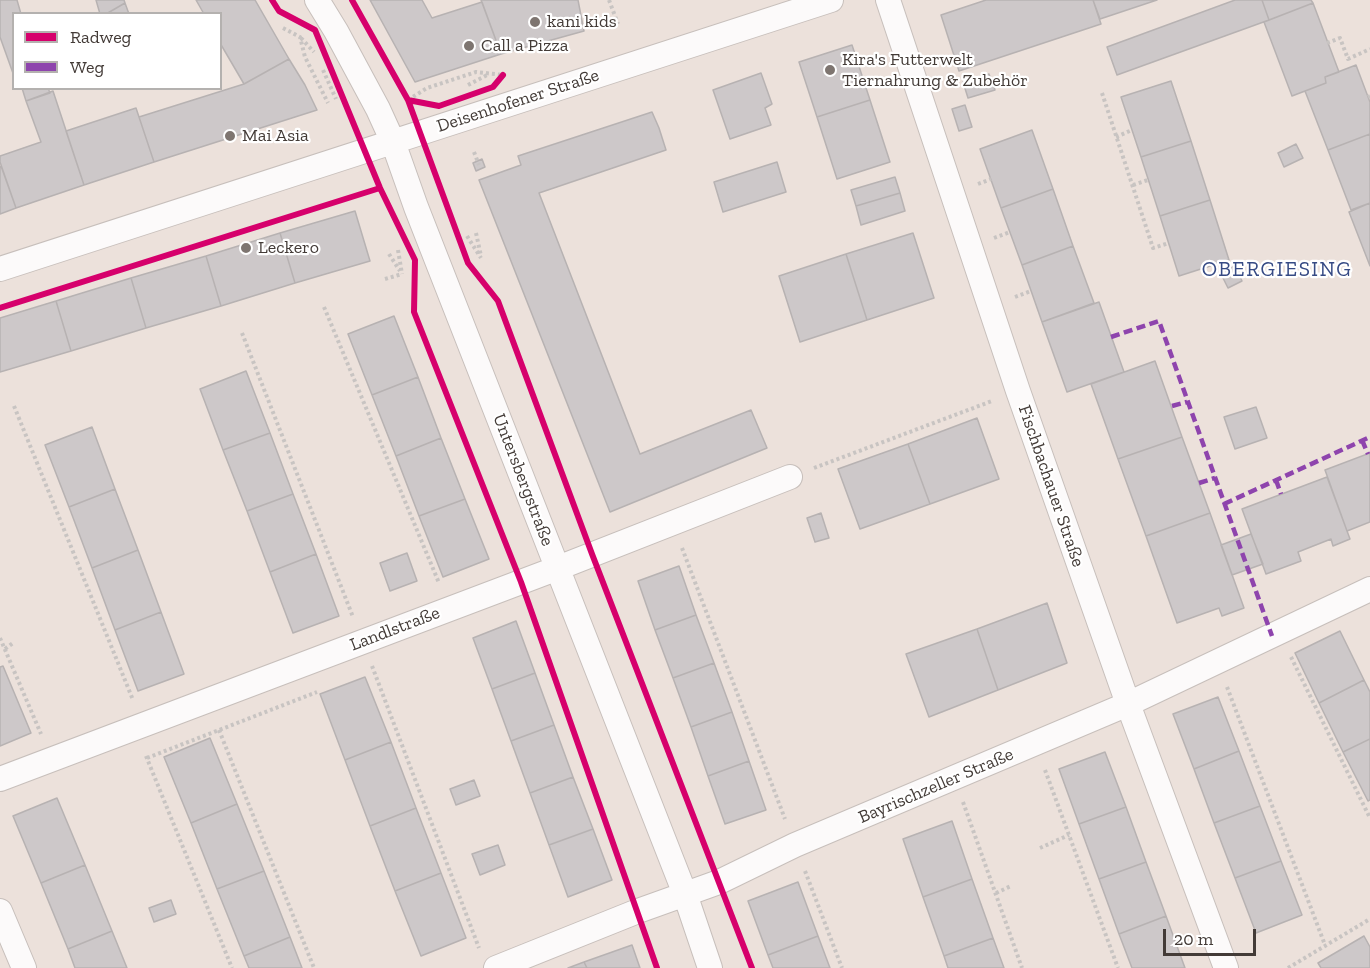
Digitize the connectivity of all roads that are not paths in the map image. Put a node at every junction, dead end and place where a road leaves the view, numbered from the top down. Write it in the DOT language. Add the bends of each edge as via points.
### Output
graph roads {
  1 [pos="317,0"];
  2 [pos="831,0"];
  3 [pos="888,0"];
  4 [pos="393,142"];
  5 [pos="0,269"];
  6 [pos="790,477"];
  7 [pos="558,568"];
  8 [pos="1370,589"];
  9 [pos="1128,704"];
  10 [pos="0,779"];
  11 [pos="685,894"];
  12 [pos="0,911"];
  13 [pos="489,962"];
  14 [pos="24,968"];
  15 [pos="710,968"];
  16 [pos="1226,968"];
  1 -- 4 [label="street, Untersbergstraße"];
  2 -- 4 [label="street, Deisenhofener Straße"];
  3 -- 9 [label="street, Fischbachauer Straße" via="1018,391"];
  4 -- 5 [label="street, Deisenhofener Straße"];
  4 -- 7 [label="street, Untersbergstraße"];
  6 -- 7 [label="street, Landlstraße"];
  7 -- 10 [label="street, Landlstraße"];
  7 -- 11 [label="street, Untersbergstraße"];
  8 -- 9 [label="street, Bayrischzeller Straße"];
  9 -- 11 [label="street, Bayrischzeller Straße"];
  9 -- 16 [label="street, Fischbachauer Straße"];
  11 -- 13 [label="street, Bayrischzeller Straße"];
  11 -- 15 [label="street, Untersbergstraße"];
  12 -- 14 [label="street"];
}
